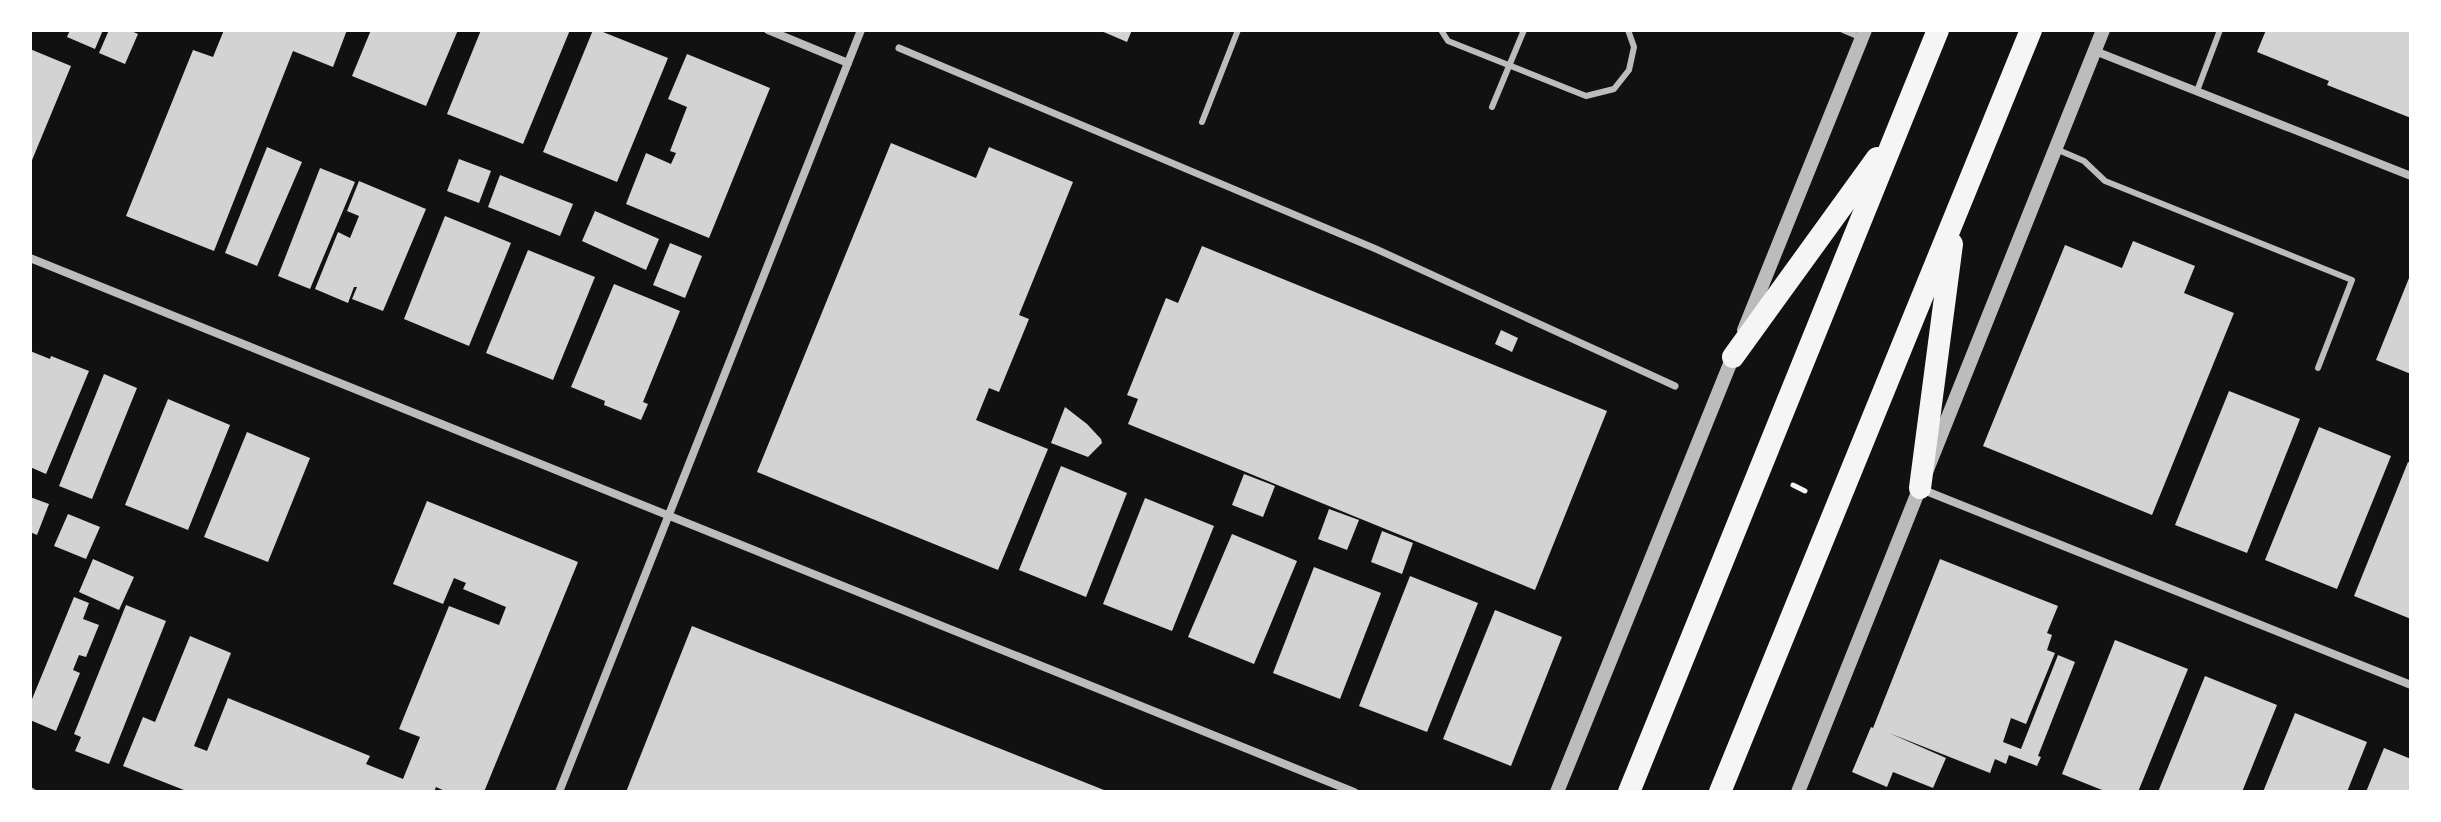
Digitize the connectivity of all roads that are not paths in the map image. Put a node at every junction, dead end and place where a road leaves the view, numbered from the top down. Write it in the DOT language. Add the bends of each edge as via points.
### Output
graph roads {
  1 [pos="768,30"];
  2 [pos="861,30"];
  3 [pos="1238,30"];
  4 [pos="1441,30"];
  5 [pos="1524,30"];
  6 [pos="1628,30"];
  7 [pos="1843,30"];
  8 [pos="1938,30"];
  9 [pos="2031,30"];
  10 [pos="2103,30"];
  11 [pos="2220,30"];
  12 [pos="1863,34"];
  13 [pos="899,48"];
  14 [pos="2095,51"];
  15 [pos="848,63"];
  16 [pos="1509,66"];
  17 [pos="2197,91"];
  18 [pos="1492,107"];
  19 [pos="1202,122"];
  20 [pos="1897,131"];
  21 [pos="2056,149"];
  22 [pos="2411,176"];
  23 [pos="1956,214"];
  24 [pos="30,258"];
  25 [pos="1733,357"];
  26 [pos="2318,368"];
  27 [pos="1675,386"];
  28 [pos="1920,488"];
  29 [pos="667,516"];
  30 [pos="2411,685"];
  31 [pos="559,792"];
  32 [pos="1354,792"];
  33 [pos="1557,792"];
  34 [pos="1629,792"];
  35 [pos="1720,792"];
  36 [pos="1798,792"];
  1 -- 15 [label="street"];
  2 -- 15 [label="street"];
  3 -- 19 [label="lane"];
  4 -- 16 [label="lane" via="1448,41"];
  5 -- 16 [label="lane"];
  6 -- 16 [label="lane" via="1634,47 1629,70 1614,89 1586,96"];
  7 -- 12 [label="lane"];
  8 -- 20 [label="highway"];
  9 -- 23 [label="highway"];
  10 -- 14 [label="street"];
  11 -- 17 [label="lane"];
  12 -- 25 [label="street"];
  13 -- 27 [label="street" via="1376,249"];
  14 -- 17 [label="street"];
  14 -- 21 [label="street"];
  15 -- 29 [label="street"];
  16 -- 18 [label="lane"];
  17 -- 22 [label="street"];
  20 -- 25 [label="highway"];
  20 -- 34 [label="highway"];
  21 -- 26 [label="lane" via="2084,161 2105,181 2352,280"];
  21 -- 28 [label="street"];
  23 -- 28 [label="highway"];
  23 -- 35 [label="highway"];
  24 -- 29 [label="street"];
  25 -- 33 [label="street"];
  28 -- 30 [label="street"];
  28 -- 36 [label="street"];
  29 -- 31 [label="street"];
  29 -- 32 [label="street"];
}
